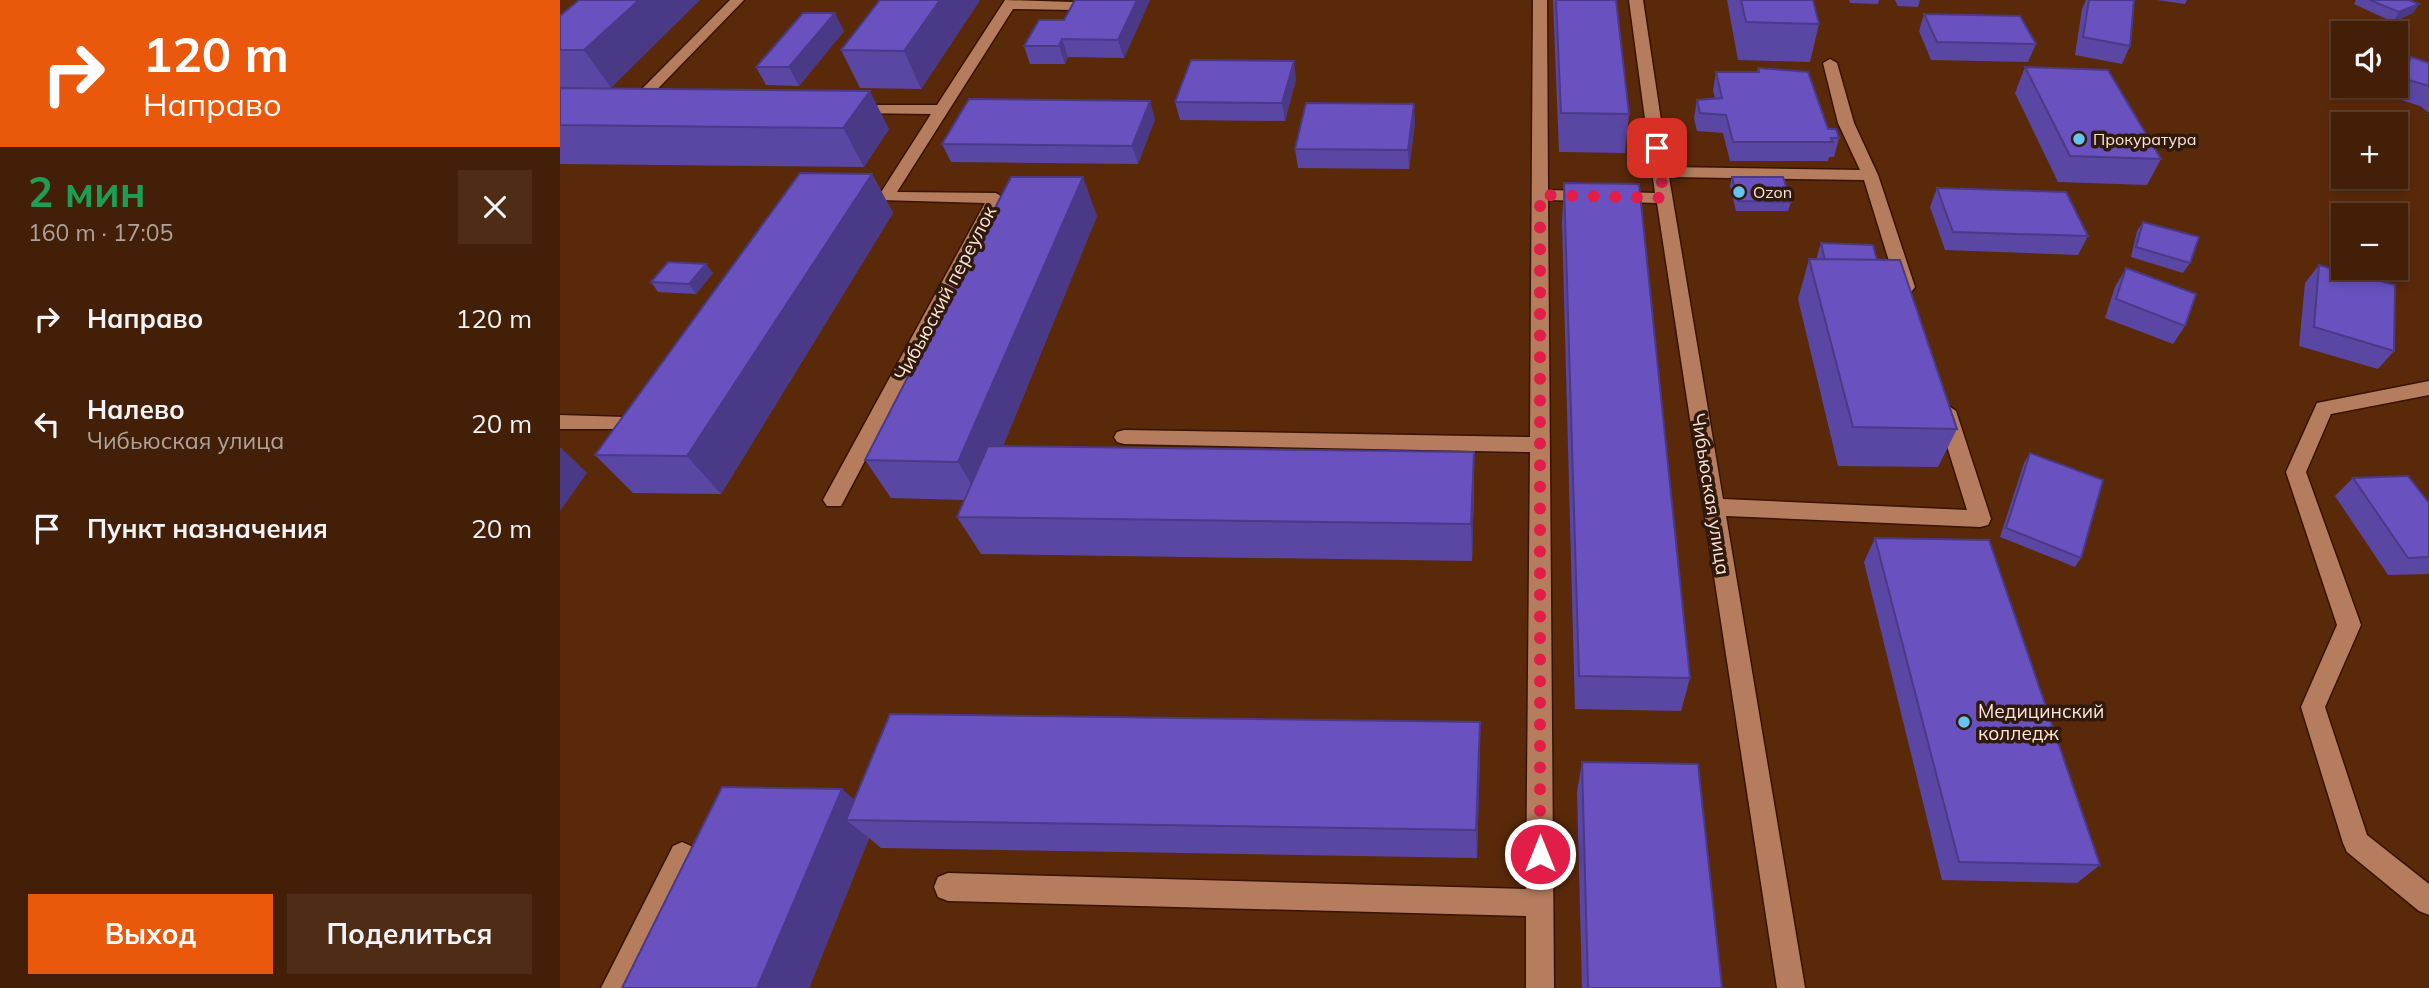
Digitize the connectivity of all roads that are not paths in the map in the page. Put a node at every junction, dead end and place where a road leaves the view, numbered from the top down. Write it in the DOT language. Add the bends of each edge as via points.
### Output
graph roads {
  1 [pos="737,0"];
  2 [pos="1540,0"];
  3 [pos="1636,0"];
  4 [pos="1011,2"];
  5 [pos="1073,6"];
  6 [pos="1830,63"];
  7 [pos="661,106"];
  8 [pos="838,109"];
  9 [pos="942,110"];
  10 [pos="1661,172"];
  11 [pos="1870,175"];
  12 [pos="1540,195"];
  13 [pos="1655,197"];
  14 [pos="1913,307"];
  15 [pos="1938,387"];
  16 [pos="2429,388"];
  17 [pos="654,391"];
  18 [pos="560,422"];
  19 [pos="1124,436"];
  20 [pos="1540,445"];
  21 [pos="834,500"];
  22 [pos="1713,507"];
  23 [pos="682,855"];
  24 [pos="948,887"];
  25 [pos="2429,901"];
  26 [pos="1540,903"];
  27 [pos="615,988"];
  28 [pos="1540,988"];
  29 [pos="1791,988"];
  1 -- 7 [label="street" via="627,106"];
  2 -- 12 [label="street"];
  3 -- 10 [label="street, Чибьюская улица"];
  4 -- 5 [label="street, Чибьюский переулок"];
  4 -- 9 [label="street, Чибьюский переулок"];
  6 -- 11 [label="street" via="1846,123"];
  8 -- 9 [label="street"];
  9 -- 21 [label="street, Чибьюский переулок" via="886,197 996,198"];
  10 -- 11 [label="street"];
  10 -- 13 [label="street, Чибьюская улица"];
  11 -- 14 [label="street"];
  12 -- 13 [label="street"];
  12 -- 20 [label="street"];
  13 -- 22 [label="street, Чибьюская улица"];
  15 -- 22 [label="street" via="1980,519"];
  16 -- 25 [label="street" via="2324,408 2296,472 2349,625 2313,707 2356,844"];
  17 -- 18 [label="street" via="630,424"];
  19 -- 20 [label="street"];
  20 -- 26 [label="street"];
  22 -- 29 [label="street, Чибьюская улица"];
  23 -- 27 [label="street"];
  24 -- 26 [label="street"];
  26 -- 28 [label="street"];
}
